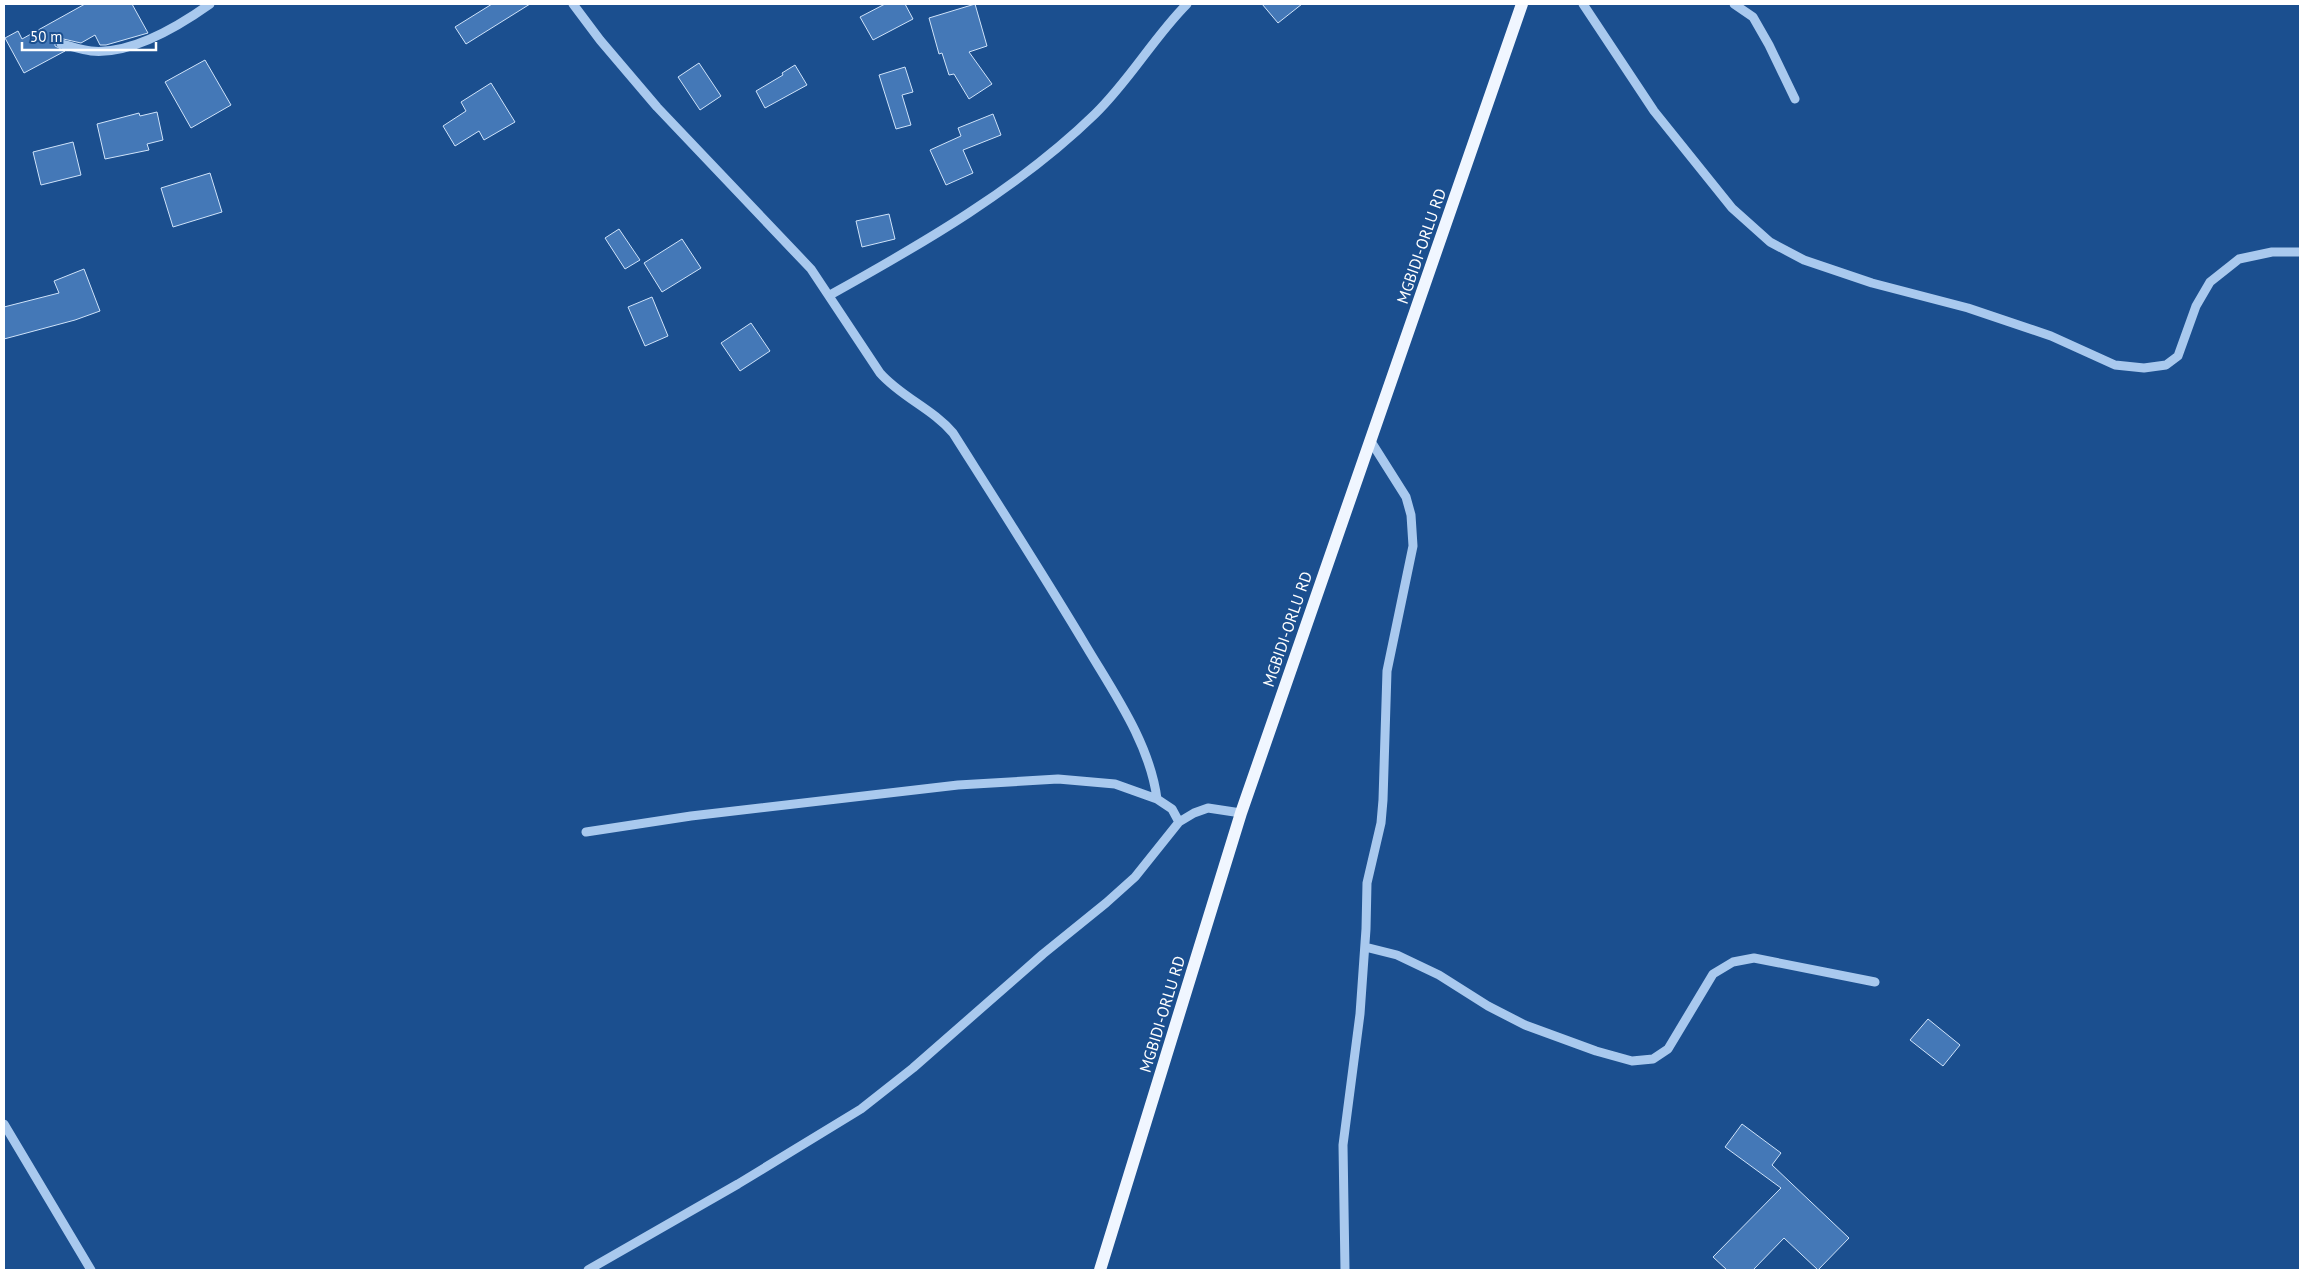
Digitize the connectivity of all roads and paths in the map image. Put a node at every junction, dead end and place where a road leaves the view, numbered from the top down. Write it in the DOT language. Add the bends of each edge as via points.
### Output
graph roads {
  1 [pos="210,4"];
  2 [pos="573,4"];
  3 [pos="1188,4"];
  4 [pos="1522,4"];
  5 [pos="1583,4"];
  6 [pos="1734,4"];
  7 [pos="61,44"];
  8 [pos="1795,99"];
  9 [pos="2300,252"];
  10 [pos="830,295"];
  11 [pos="1370,440"];
  12 [pos="1158,799"];
  13 [pos="1241,813"];
  14 [pos="1179,822"];
  15 [pos="586,832"];
  16 [pos="1365,947"];
  17 [pos="1875,982"];
  18 [pos="4,1124"];
  19 [pos="91,1270"];
  20 [pos="588,1270"];
  21 [pos="1100,1270"];
  22 [pos="1345,1270"];
  1 -- 7 [label="street" via="184,22 133,46 92,51"];
  2 -- 10 [label="street" via="657,107 811,269"];
  3 -- 10 [label="street" via="1173,18 1138,67 1060,148 1004,189"];
  4 -- 11 [label="main road, MGBIDI-ORLU RD"];
  5 -- 9 [label="street" via="1654,111 1732,208 1770,242 1804,260 2042,332 2115,365 2144,368 2166,365 2178,356 2196,306 2210,282 2239,259 2272,252"];
  6 -- 8 [label="street" via="1752,17 1769,44"];
  10 -- 12 [label="street" via="893,388 944,422 953,433 1112,690 1146,756 1154,775"];
  11 -- 13 [label="main road, MGBIDI-ORLU RD"];
  11 -- 16 [label="street" via="1406,497 1413,546 1386,671 1383,800 1367,883"];
  12 -- 14 [label="street" via="1172,809"];
  12 -- 15 [label="street" via="1115,784 1058,779 958,785 691,816"];
  13 -- 14 [label="street" via="1208,808"];
  13 -- 21 [label="main road, MGBIDI-ORLU RD"];
  14 -- 20 [label="street" via="1135,877 861,1109"];
  16 -- 17 [label="street" via="1397,955 1439,975 1488,1006 1525,1024 1632,1061 1653,1059 1668,1049 1713,974 1733,962 1754,958"];
  16 -- 22 [label="street" via="1360,1014 1342,1145"];
  18 -- 19 [label="street"];
}
